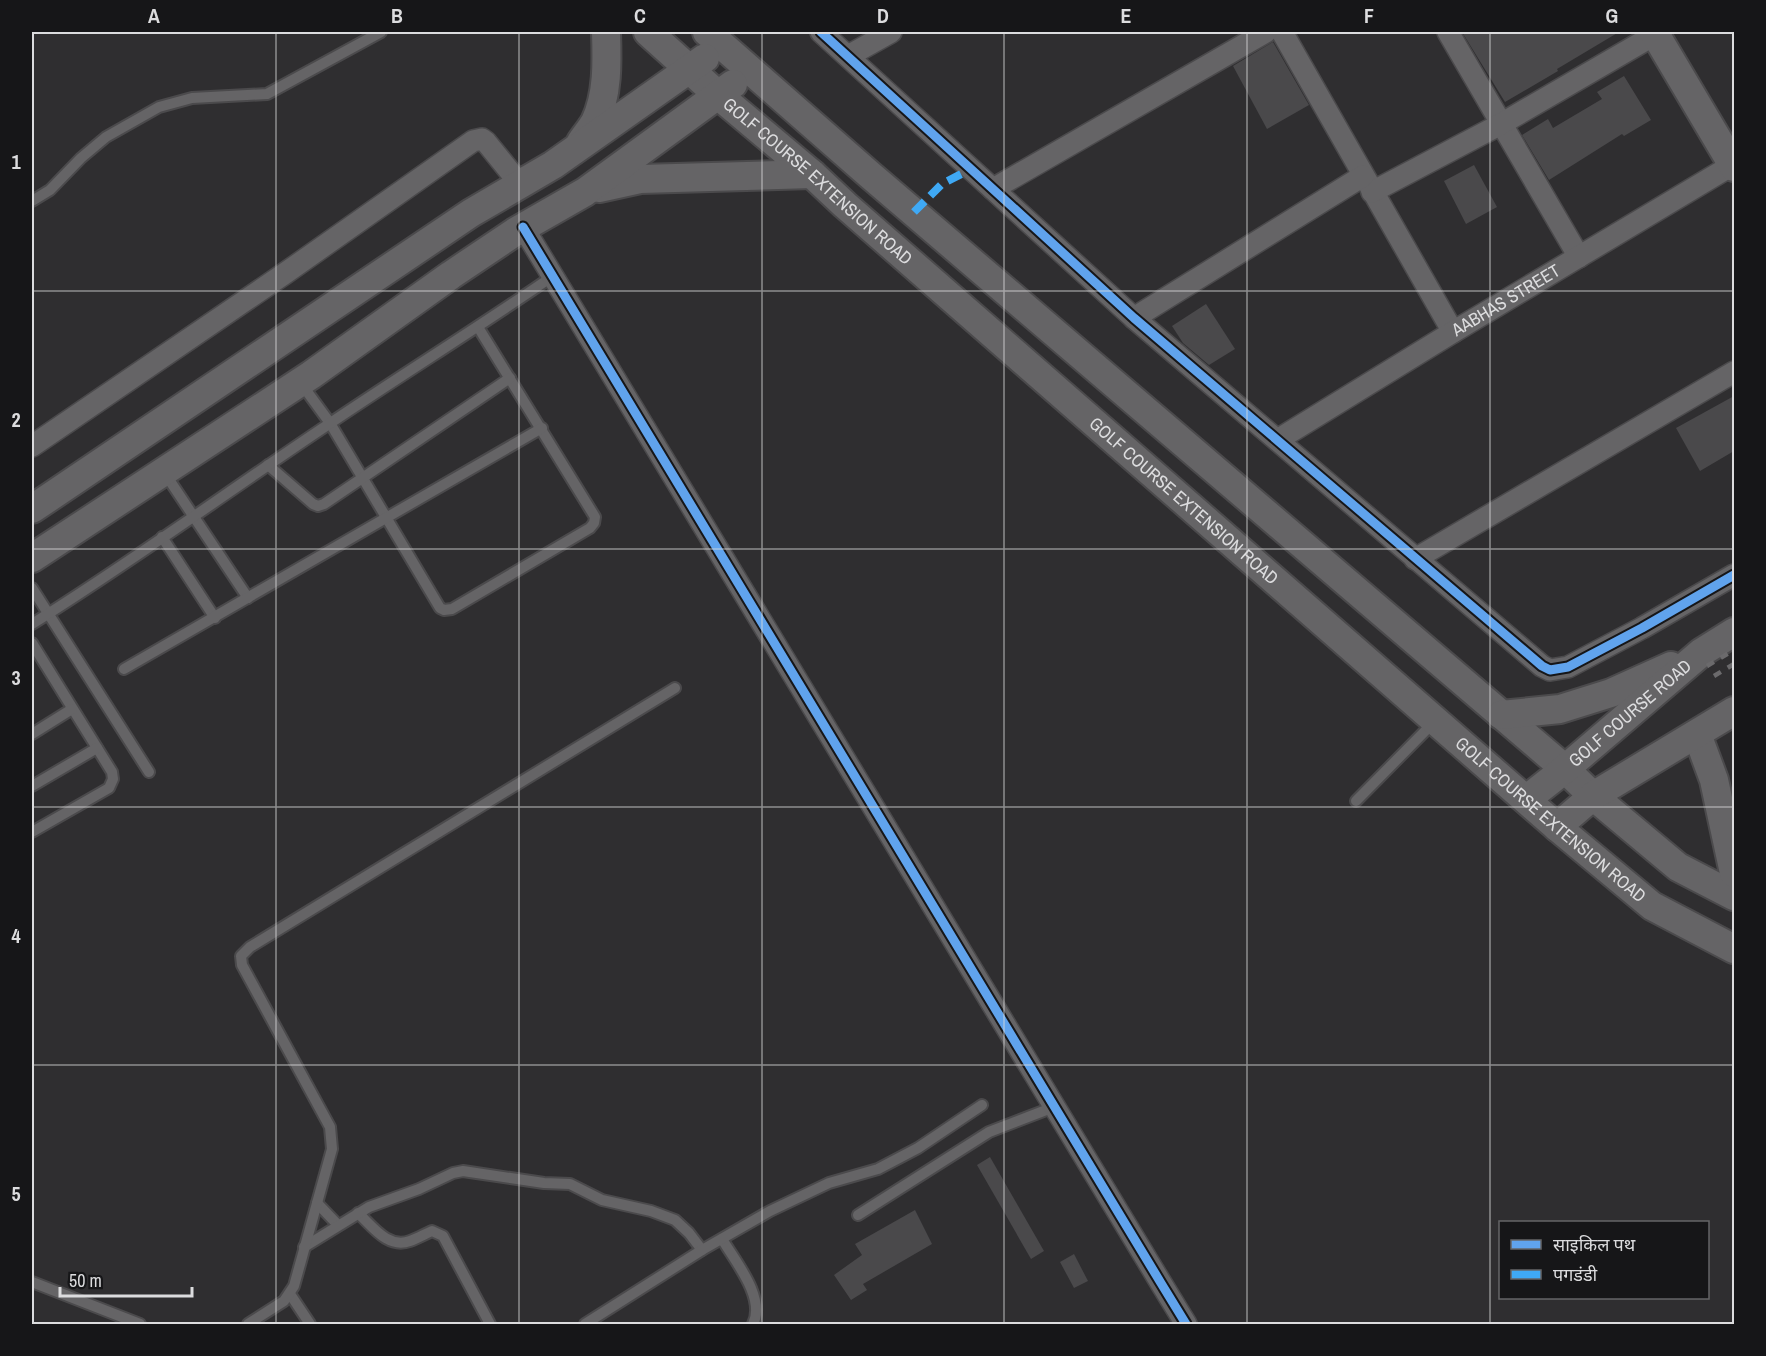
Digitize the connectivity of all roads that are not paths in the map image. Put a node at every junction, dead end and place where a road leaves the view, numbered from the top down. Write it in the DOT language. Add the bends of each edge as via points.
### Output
graph roads {
  1 [pos="381,32"];
  2 [pos="606,32"];
  3 [pos="648,32"];
  4 [pos="821,32"];
  5 [pos="1266,32"];
  6 [pos="1282,32"];
  7 [pos="1448,32"];
  8 [pos="1655,33"];
  9 [pos="877,35"];
  10 [pos="715,38"];
  11 [pos="850,56"];
  12 [pos="691,69"];
  13 [pos="752,70"];
  14 [pos="718,95"];
  15 [pos="1501,124"];
  16 [pos="576,148"];
  17 [pos="1734,166"];
  18 [pos="812,174"];
  19 [pos="520,184"];
  20 [pos="1367,184"];
  21 [pos="993,189"];
  22 [pos="585,192"];
  23 [pos="32,201"];
  24 [pos="523,227"];
  25 [pos="1579,256"];
  26 [pos="553,276"];
  27 [pos="367,284"];
  28 [pos="390,318"];
  29 [pos="1134,318"];
  30 [pos="478,327"];
  31 [pos="1453,333"];
  32 [pos="1734,372"];
  33 [pos="510,378"];
  34 [pos="300,382"];
  35 [pos="330,423"];
  36 [pos="542,428"];
  37 [pos="1279,440"];
  38 [pos="32,446"];
  39 [pos="268,465"];
  40 [pos="164,471"];
  41 [pos="362,478"];
  42 [pos="32,509"];
  43 [pos="195,517"];
  44 [pos="386,519"];
  45 [pos="162,537"];
  46 [pos="32,558"];
  47 [pos="1415,559"];
  48 [pos="1734,575"];
  49 [pos="32,588"];
  50 [pos="248,598"];
  51 [pos="48,614"];
  52 [pos="215,618"];
  53 [pos="32,624"];
  54 [pos="1734,632"];
  55 [pos="32,643"];
  56 [pos="1702,652"];
  57 [pos="124,669"];
  58 [pos="675,688"];
  59 [pos="72,709"];
  60 [pos="1734,711"];
  61 [pos="1501,715"];
  62 [pos="1436,720"];
  63 [pos="32,734"];
  64 [pos="1697,734"];
  65 [pos="97,748"];
  66 [pos="1565,770"];
  67 [pos="149,772"];
  68 [pos="32,786"];
  69 [pos="1593,796"];
  70 [pos="1527,799"];
  71 [pos="1356,801"];
  72 [pos="1557,827"];
  73 [pos="32,832"];
  74 [pos="1734,873"];
  75 [pos="1734,896"];
  76 [pos="1734,949"];
  77 [pos="982,1105"];
  78 [pos="1054,1107"];
  79 [pos="317,1203"];
  80 [pos="358,1213"];
  81 [pos="858,1215"];
  82 [pos="338,1225"];
  83 [pos="722,1239"];
  84 [pos="304,1247"];
  85 [pos="702,1250"];
  86 [pos="32,1282"];
  87 [pos="290,1294"];
  88 [pos="140,1324"];
  89 [pos="248,1324"];
  90 [pos="310,1324"];
  91 [pos="490,1324"];
  92 [pos="585,1324"];
  93 [pos="753,1324"];
  94 [pos="1186,1324"];
  1 -- 23 [label="lane" via="267,94 192,98 159,107 106,137 50,190"];
  2 -- 16 [label="main road" via="603,95 595,122"];
  3 -- 12 [label="main road, GOLF COURSE EXTENSION ROAD"];
  4 -- 11 [label="street"];
  5 -- 21 [label="street"];
  6 -- 20 [label="street"];
  7 -- 15 [label="street"];
  8 -- 15 [label="street"];
  8 -- 17 [label="main road"];
  9 -- 11 [label="street"];
  10 -- 12 [label="main road"];
  10 -- 13 [label="main road"];
  11 -- 21 [label="street"];
  12 -- 14 [label="main road, GOLF COURSE EXTENSION ROAD"];
  12 -- 16 [label="main road"];
  13 -- 14 [label="main road"];
  13 -- 61 [label="main road"];
  14 -- 18 [label="main road, GOLF COURSE EXTENSION ROAD"];
  14 -- 22 [label="main road"];
  15 -- 20 [label="street"];
  15 -- 25 [label="street"];
  16 -- 19 [label="main road"];
  17 -- 25 [label="street, AABHAS STREET"];
  18 -- 22 [label="main road" via="640,179"];
  18 -- 62 [label="main road, GOLF COURSE EXTENSION ROAD"];
  19 -- 27 [label="main road"];
  19 -- 38 [label="street" via="486,141 473,141"];
  20 -- 29 [label="street"];
  20 -- 31 [label="street"];
  21 -- 29 [label="street"];
  22 -- 24 [label="main road"];
  24 -- 26 [label="street"];
  24 -- 28 [label="main road"];
  25 -- 31 [label="street, AABHAS STREET"];
  26 -- 30 [label="lane"];
  26 -- 78 [label="street"];
  27 -- 28 [label="main road"];
  27 -- 42 [label="main road"];
  28 -- 34 [label="main road"];
  29 -- 37 [label="street"];
  30 -- 33 [label="lane"];
  30 -- 35 [label="lane"];
  31 -- 37 [label="street, AABHAS STREET"];
  32 -- 47 [label="street"];
  33 -- 36 [label="lane"];
  33 -- 41 [label="lane"];
  34 -- 35 [label="lane"];
  34 -- 40 [label="main road"];
  35 -- 39 [label="lane"];
  35 -- 41 [label="lane"];
  36 -- 44 [label="lane"];
  36 -- 44 [label="lane" via="595,517 594,523 452,609 440,608"];
  37 -- 47 [label="street"];
  39 -- 41 [label="lane" via="318,506"];
  39 -- 43 [label="lane"];
  40 -- 43 [label="lane"];
  40 -- 46 [label="main road"];
  41 -- 44 [label="lane"];
  43 -- 45 [label="lane"];
  43 -- 50 [label="lane"];
  44 -- 50 [label="lane"];
  45 -- 51 [label="lane"];
  45 -- 52 [label="lane"];
  47 -- 48 [label="street" via="1550,670 1577,662"];
  49 -- 51 [label="lane"];
  50 -- 52 [label="lane"];
  51 -- 53 [label="lane"];
  51 -- 67 [label="lane"];
  52 -- 57 [label="lane"];
  54 -- 56 [label="main road, GOLF COURSE ROAD"];
  55 -- 59 [label="lane"];
  56 -- 61 [label="main road" via="1611,693 1560,709"];
  56 -- 66 [label="main road, GOLF COURSE ROAD"];
  58 -- 79 [label="lane" via="241,956 242,965 330,1127 332,1149"];
  59 -- 63 [label="lane"];
  59 -- 65 [label="lane"];
  60 -- 64 [label="main road"];
  61 -- 66 [label="main road"];
  62 -- 70 [label="main road, GOLF COURSE EXTENSION ROAD"];
  62 -- 71 [label="lane"];
  64 -- 69 [label="main road"];
  64 -- 74 [label="main road" via="1714,780"];
  65 -- 68 [label="lane"];
  65 -- 73 [label="lane" via="112,772 109,788"];
  66 -- 69 [label="main road"];
  66 -- 70 [label="main road, GOLF COURSE ROAD"];
  69 -- 72 [label="main road"];
  69 -- 75 [label="main road" via="1678,867"];
  70 -- 72 [label="main road, GOLF COURSE EXTENSION ROAD"];
  72 -- 76 [label="main road, GOLF COURSE EXTENSION ROAD" via="1652,906"];
  77 -- 83 [label="lane" via="918,1148 878,1169 817,1188"];
  78 -- 81 [label="lane" via="989,1132"];
  78 -- 94 [label="street"];
  79 -- 82 [label="lane"];
  79 -- 84 [label="lane"];
  80 -- 82 [label="lane"];
  80 -- 85 [label="lane" via="463,1171 570,1184 602,1200 651,1210 675,1220"];
  80 -- 91 [label="lane" via="386,1239 399,1244 432,1231 443,1236"];
  82 -- 84 [label="lane"];
  83 -- 85 [label="lane"];
  83 -- 93 [label="lane" via="753,1291 757,1311"];
  84 -- 87 [label="lane"];
  85 -- 92 [label="lane"];
  86 -- 88 [label="lane"];
  87 -- 89 [label="lane" via="276,1308"];
  87 -- 90 [label="lane"];
}
